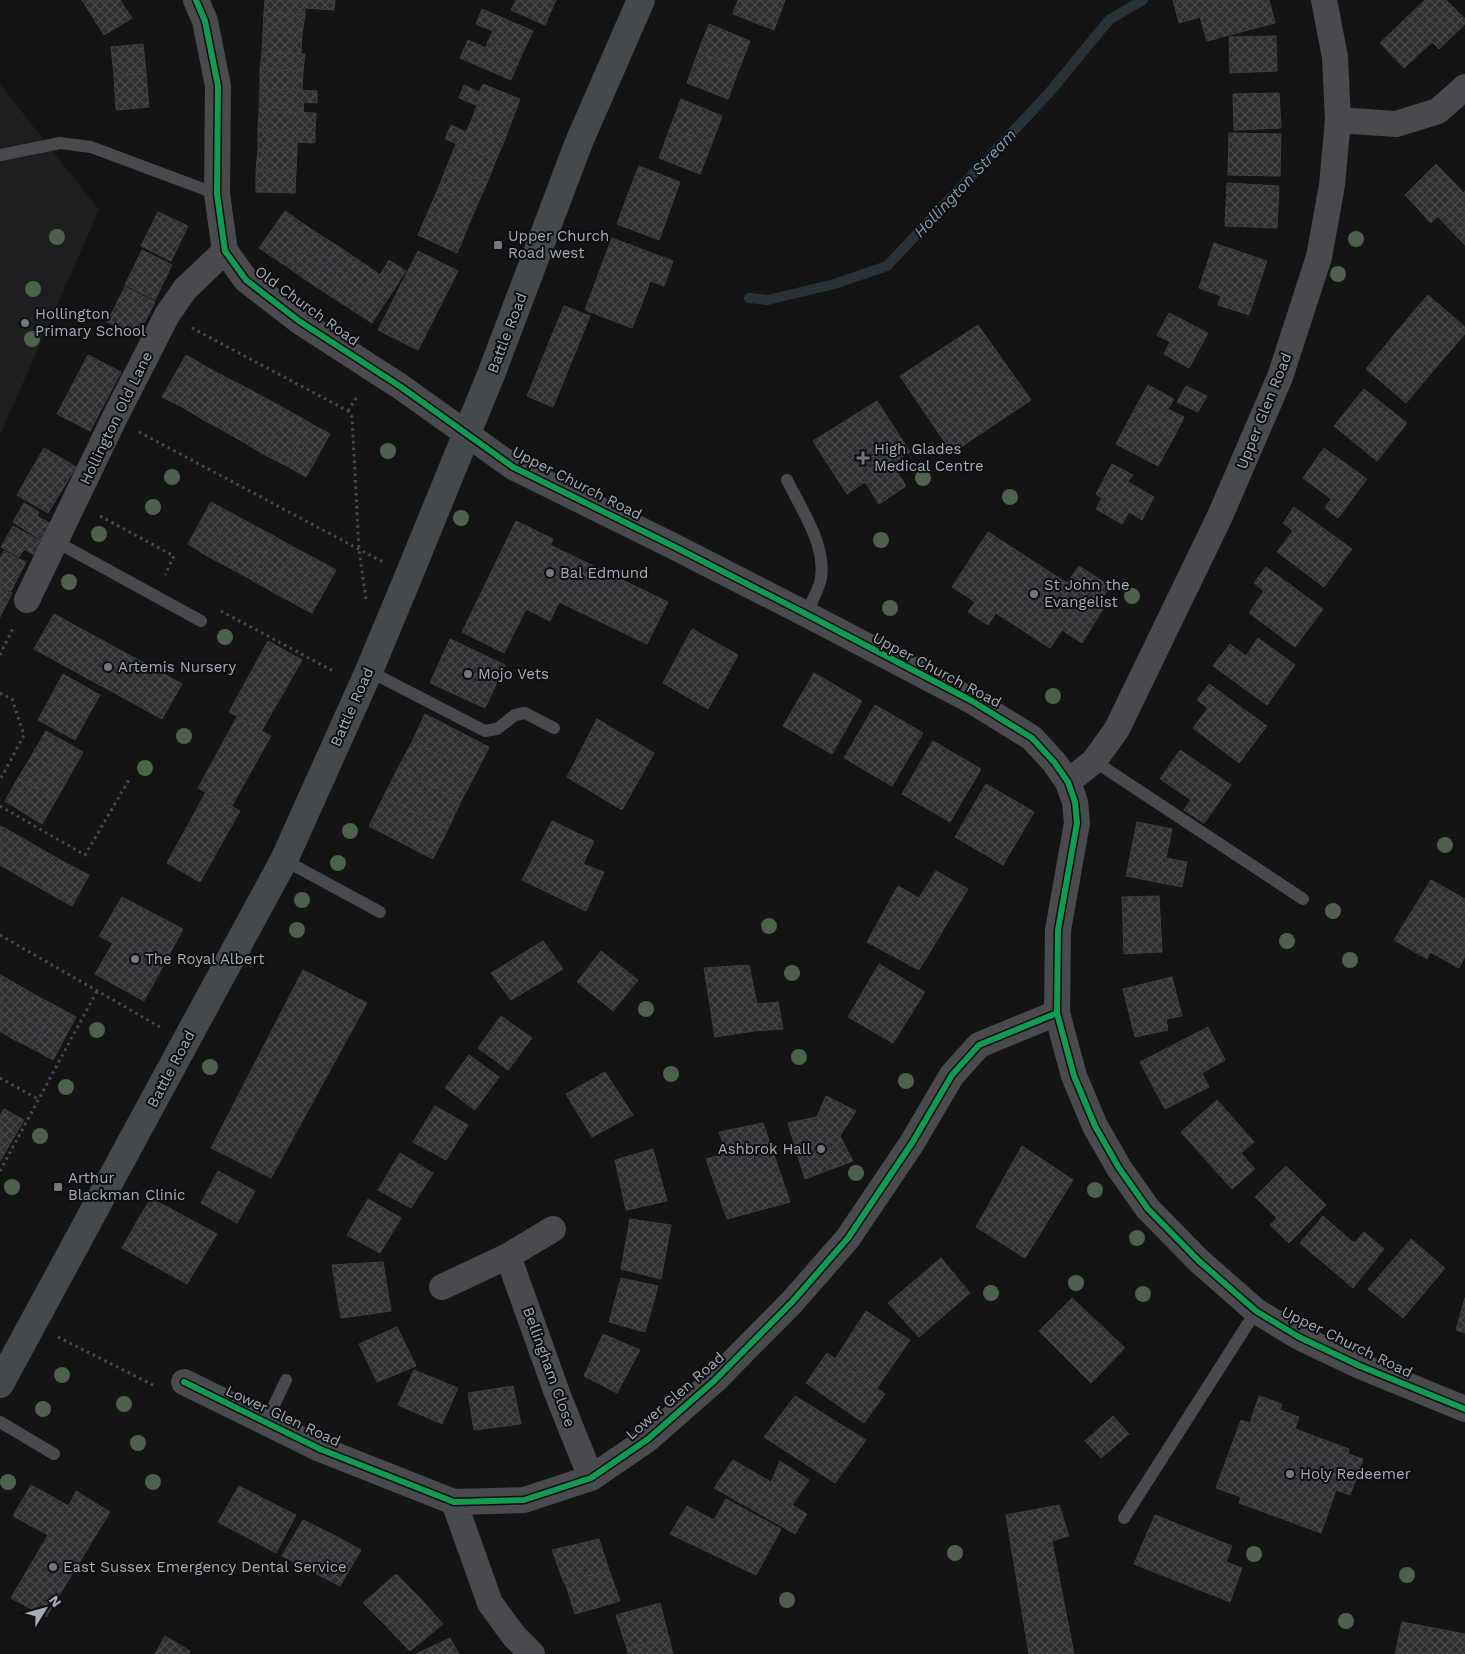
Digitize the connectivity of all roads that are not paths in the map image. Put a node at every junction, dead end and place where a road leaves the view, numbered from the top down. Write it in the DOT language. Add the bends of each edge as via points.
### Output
graph roads {
  1 [pos="196,0"];
  2 [pos="641,0"];
  3 [pos="1324,0"];
  4 [pos="1465,87"];
  5 [pos="1338,120"];
  6 [pos="0,154"];
  7 [pos="217,194"];
  8 [pos="226,251"];
  9 [pos="468,433"];
  10 [pos="786,480"];
  11 [pos="55,541"];
  12 [pos="27,600"];
  13 [pos="806,614"];
  14 [pos="201,621"];
  15 [pos="365,679"];
  16 [pos="554,728"];
  17 [pos="1094,761"];
  18 [pos="1068,782"];
  19 [pos="284,860"];
  20 [pos="1303,899"];
  21 [pos="380,912"];
  22 [pos="1056,1013"];
  23 [pos="553,1229"];
  24 [pos="508,1256"];
  25 [pos="442,1287"];
  26 [pos="1256,1311"];
  27 [pos="286,1380"];
  28 [pos="184,1382"];
  29 [pos="0,1384"];
  30 [pos="1465,1409"];
  31 [pos="0,1422"];
  32 [pos="266,1422"];
  33 [pos="54,1454"];
  34 [pos="592,1478"];
  35 [pos="454,1502"];
  36 [pos="1124,1518"];
  37 [pos="532,1654"];
  1 -- 7 [label="street, Old Church Road" via="205,21 218,86"];
  2 -- 9 [label="main road, Battle Road" via="579,142"];
  3 -- 5 [label="street, Upper Glen Road" via="1335,57"];
  4 -- 5 [label="street" via="1438,111 1396,124"];
  5 -- 17 [label="street, Upper Glen Road" via="1332,185 1319,257 1280,377 1220,516 1117,729"];
  6 -- 7 [label="lane" via="60,143 90,147"];
  7 -- 8 [label="street, Old Church Road"];
  8 -- 9 [label="street, Old Church Road" via="246,280 299,321"];
  8 -- 11 [label="street, Hollington Old Lane" via="185,289 167,315"];
  9 -- 13 [label="street, Upper Church Road" via="513,467"];
  9 -- 15 [label="main road, Battle Road"];
  10 -- 13 [label="lane" via="821,555 821,579"];
  11 -- 12 [label="street, Hollington Old Lane"];
  11 -- 14 [label="lane"];
  13 -- 18 [label="street, Upper Church Road" via="972,700 1032,738"];
  15 -- 16 [label="lane" via="485,731 497,729 515,715 524,713"];
  15 -- 19 [label="main road, Battle Road"];
  17 -- 18 [label="street, Upper Glen Road"];
  17 -- 20 [label="lane"];
  18 -- 22 [label="street, Upper Church Road" via="1078,823 1058,930"];
  19 -- 21 [label="lane"];
  19 -- 29 [label="main road, Battle Road"];
  22 -- 26 [label="street, Upper Church Road" via="1074,1076 1095,1126 1119,1168 1148,1208 1192,1255"];
  22 -- 34 [label="street, Lower Glen Road" via="979,1045 952,1075 912,1143 848,1238 793,1302 714,1381 656,1433"];
  23 -- 24 [label="street"];
  24 -- 25 [label="street"];
  24 -- 34 [label="street, Bellingham Close" via="557,1393"];
  26 -- 30 [label="street, Upper Church Road" via="1299,1337 1360,1366"];
  26 -- 36 [label="lane"];
  27 -- 32 [label="lane"];
  28 -- 32 [label="street, Lower Glen Road"];
  31 -- 33 [label="lane"];
  32 -- 35 [label="street, Lower Glen Road" via="320,1449"];
  34 -- 35 [label="street, Lower Glen Road" via="524,1500"];
  35 -- 37 [label="street" via="490,1603"];
}
